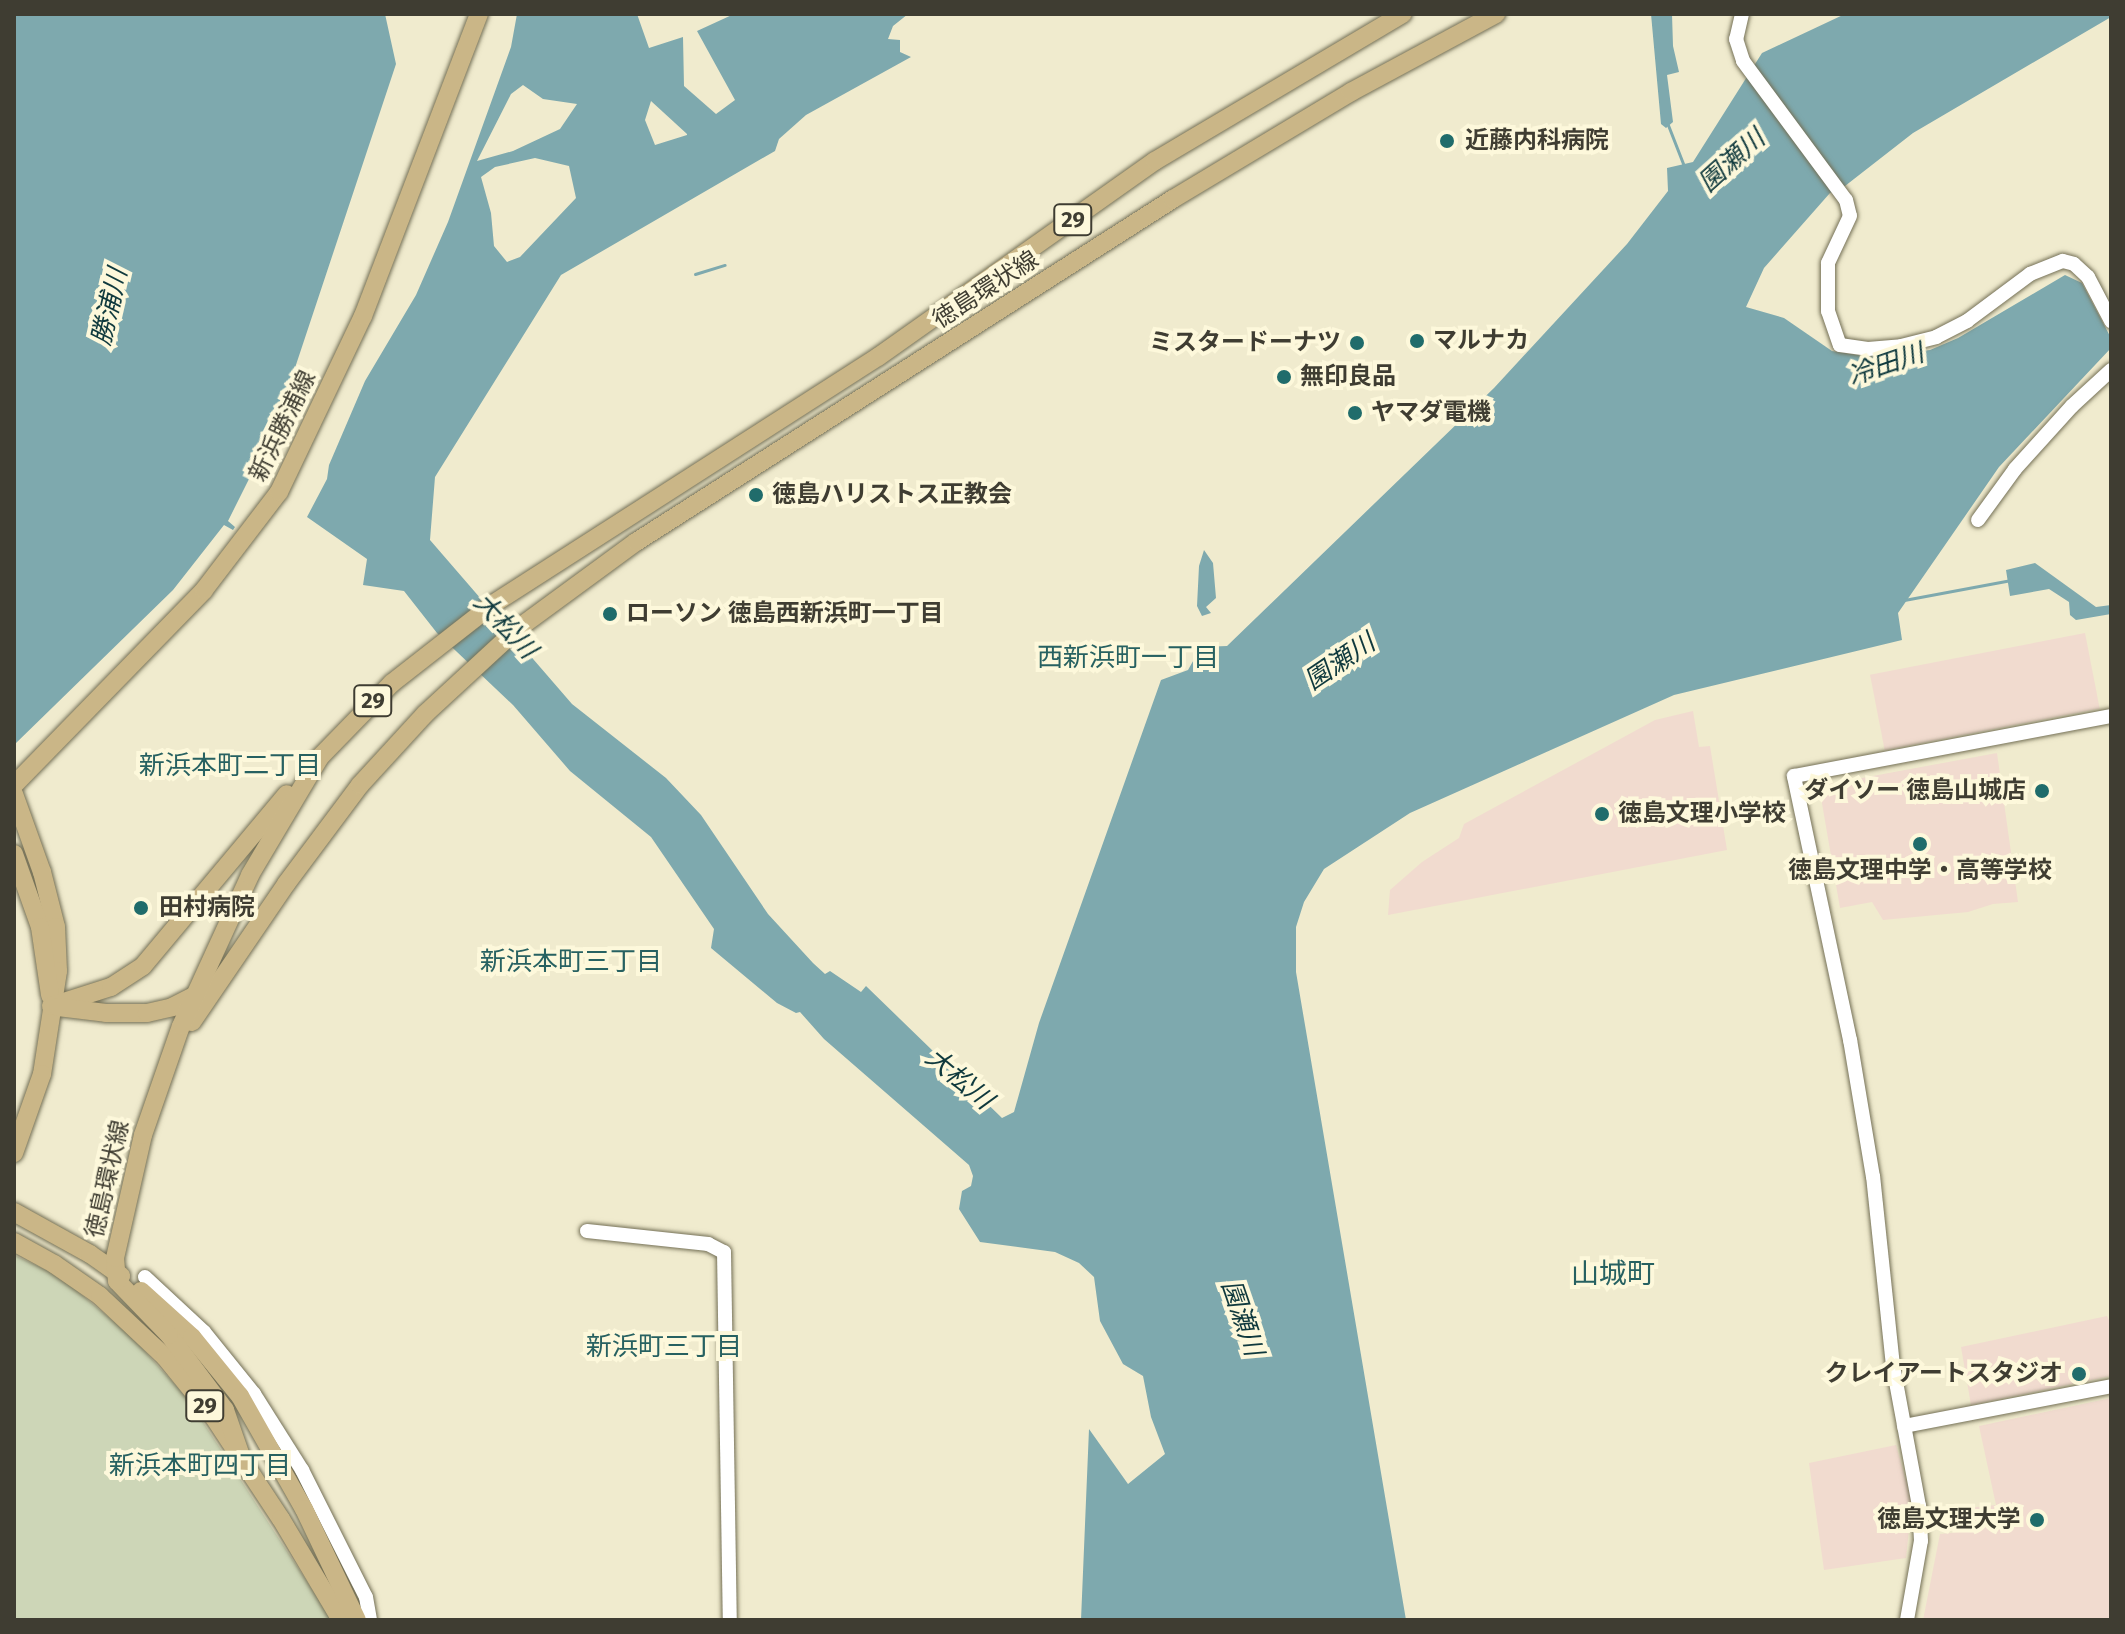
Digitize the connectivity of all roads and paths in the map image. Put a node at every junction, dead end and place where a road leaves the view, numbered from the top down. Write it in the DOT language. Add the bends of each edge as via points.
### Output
graph roads {
  1 [pos="479,14"];
  2 [pos="1403,14"];
  3 [pos="1496,14"];
  4 [pos="1742,14"];
  5 [pos="1028,251"];
  6 [pos="1049,278"];
  7 [pos="2111,321"];
  8 [pos="2111,370"];
  9 [pos="1978,520"];
  10 [pos="2111,716"];
  11 [pos="320,757"];
  12 [pos="14,785"];
  13 [pos="14,794"];
  14 [pos="14,854"];
  15 [pos="219,979"];
  16 [pos="193,998"];
  17 [pos="51,1006"];
  18 [pos="153,1100"];
  19 [pos="14,1153"];
  20 [pos="14,1212"];
  21 [pos="587,1231"];
  22 [pos="14,1242"];
  23 [pos="114,1270"];
  24 [pos="145,1277"];
  25 [pos="2111,1386"];
  26 [pos="1904,1426"];
  27 [pos="242,1459"];
  28 [pos="341,1620"];
  29 [pos="357,1620"];
  30 [pos="370,1620"];
  31 [pos="730,1620"];
  32 [pos="1907,1620"];
  1 -- 12 [label="main road, 新浜勝浦線" via="363,316 279,492 204,590"];
  2 -- 5 [label="main road, 徳島環状線 / 29" via="1206,129"];
  3 -- 6 [label="main road, 徳島環状線 / 29" via="1272,139"];
  4 -- 7 [label="street" via="1736,39 1746,65 1846,200 1850,216 1828,263 1828,311 1840,345 1868,349 1936,337 2030,274 2063,261 2088,277"];
  5 -- 6 [label="main road"];
  5 -- 11 [label="main road, 徳島環状線 / 29" via="878,357 492,605 382,692"];
  6 -- 15 [label="main road, 徳島環状線 / 29" via="636,542 515,631 360,785"];
  8 -- 9 [label="street" via="2015,469"];
  10 -- 26 [label="street" via="1794,776 1873,1177"];
  11 -- 16 [label="main road, 徳島環状線 / 29" via="250,875"];
  11 -- 17 [label="main road, 29" via="133,975"];
  13 -- 17 [label="main road" via="56,927 58,971"];
  14 -- 17 [label="main road" via="40,927"];
  15 -- 16 [label="main road, 徳島環状線 / 29"];
  15 -- 18 [label="main road, 徳島環状線 / 29"];
  16 -- 17 [label="main road, 徳島環状線 / 29" via="141,1013"];
  16 -- 18 [label="main road, 徳島環状線 / 29"];
  17 -- 19 [label="main road" via="42,1074"];
  18 -- 23 [label="main road, 徳島環状線 / 29"];
  20 -- 23 [label="main road, 徳島環状線 / 29"];
  21 -- 31 [label="street" via="708,1244 724,1252"];
  22 -- 27 [label="main road, 徳島環状線 / 29" via="76,1278 126,1317 213,1416"];
  23 -- 27 [label="main road, 徳島環状線 / 29" via="117,1281 169,1335 213,1393"];
  23 -- 29 [label="main road, 徳島環状線 / 29" via="175,1321 240,1396 304,1509"];
  24 -- 30 [label="street" via="204,1332 254,1394 302,1470 366,1597"];
  25 -- 26 [label="street"];
  26 -- 32 [label="street" via="1922,1532"];
  27 -- 28 [label="main road, 徳島環状線 / 29"];
}
